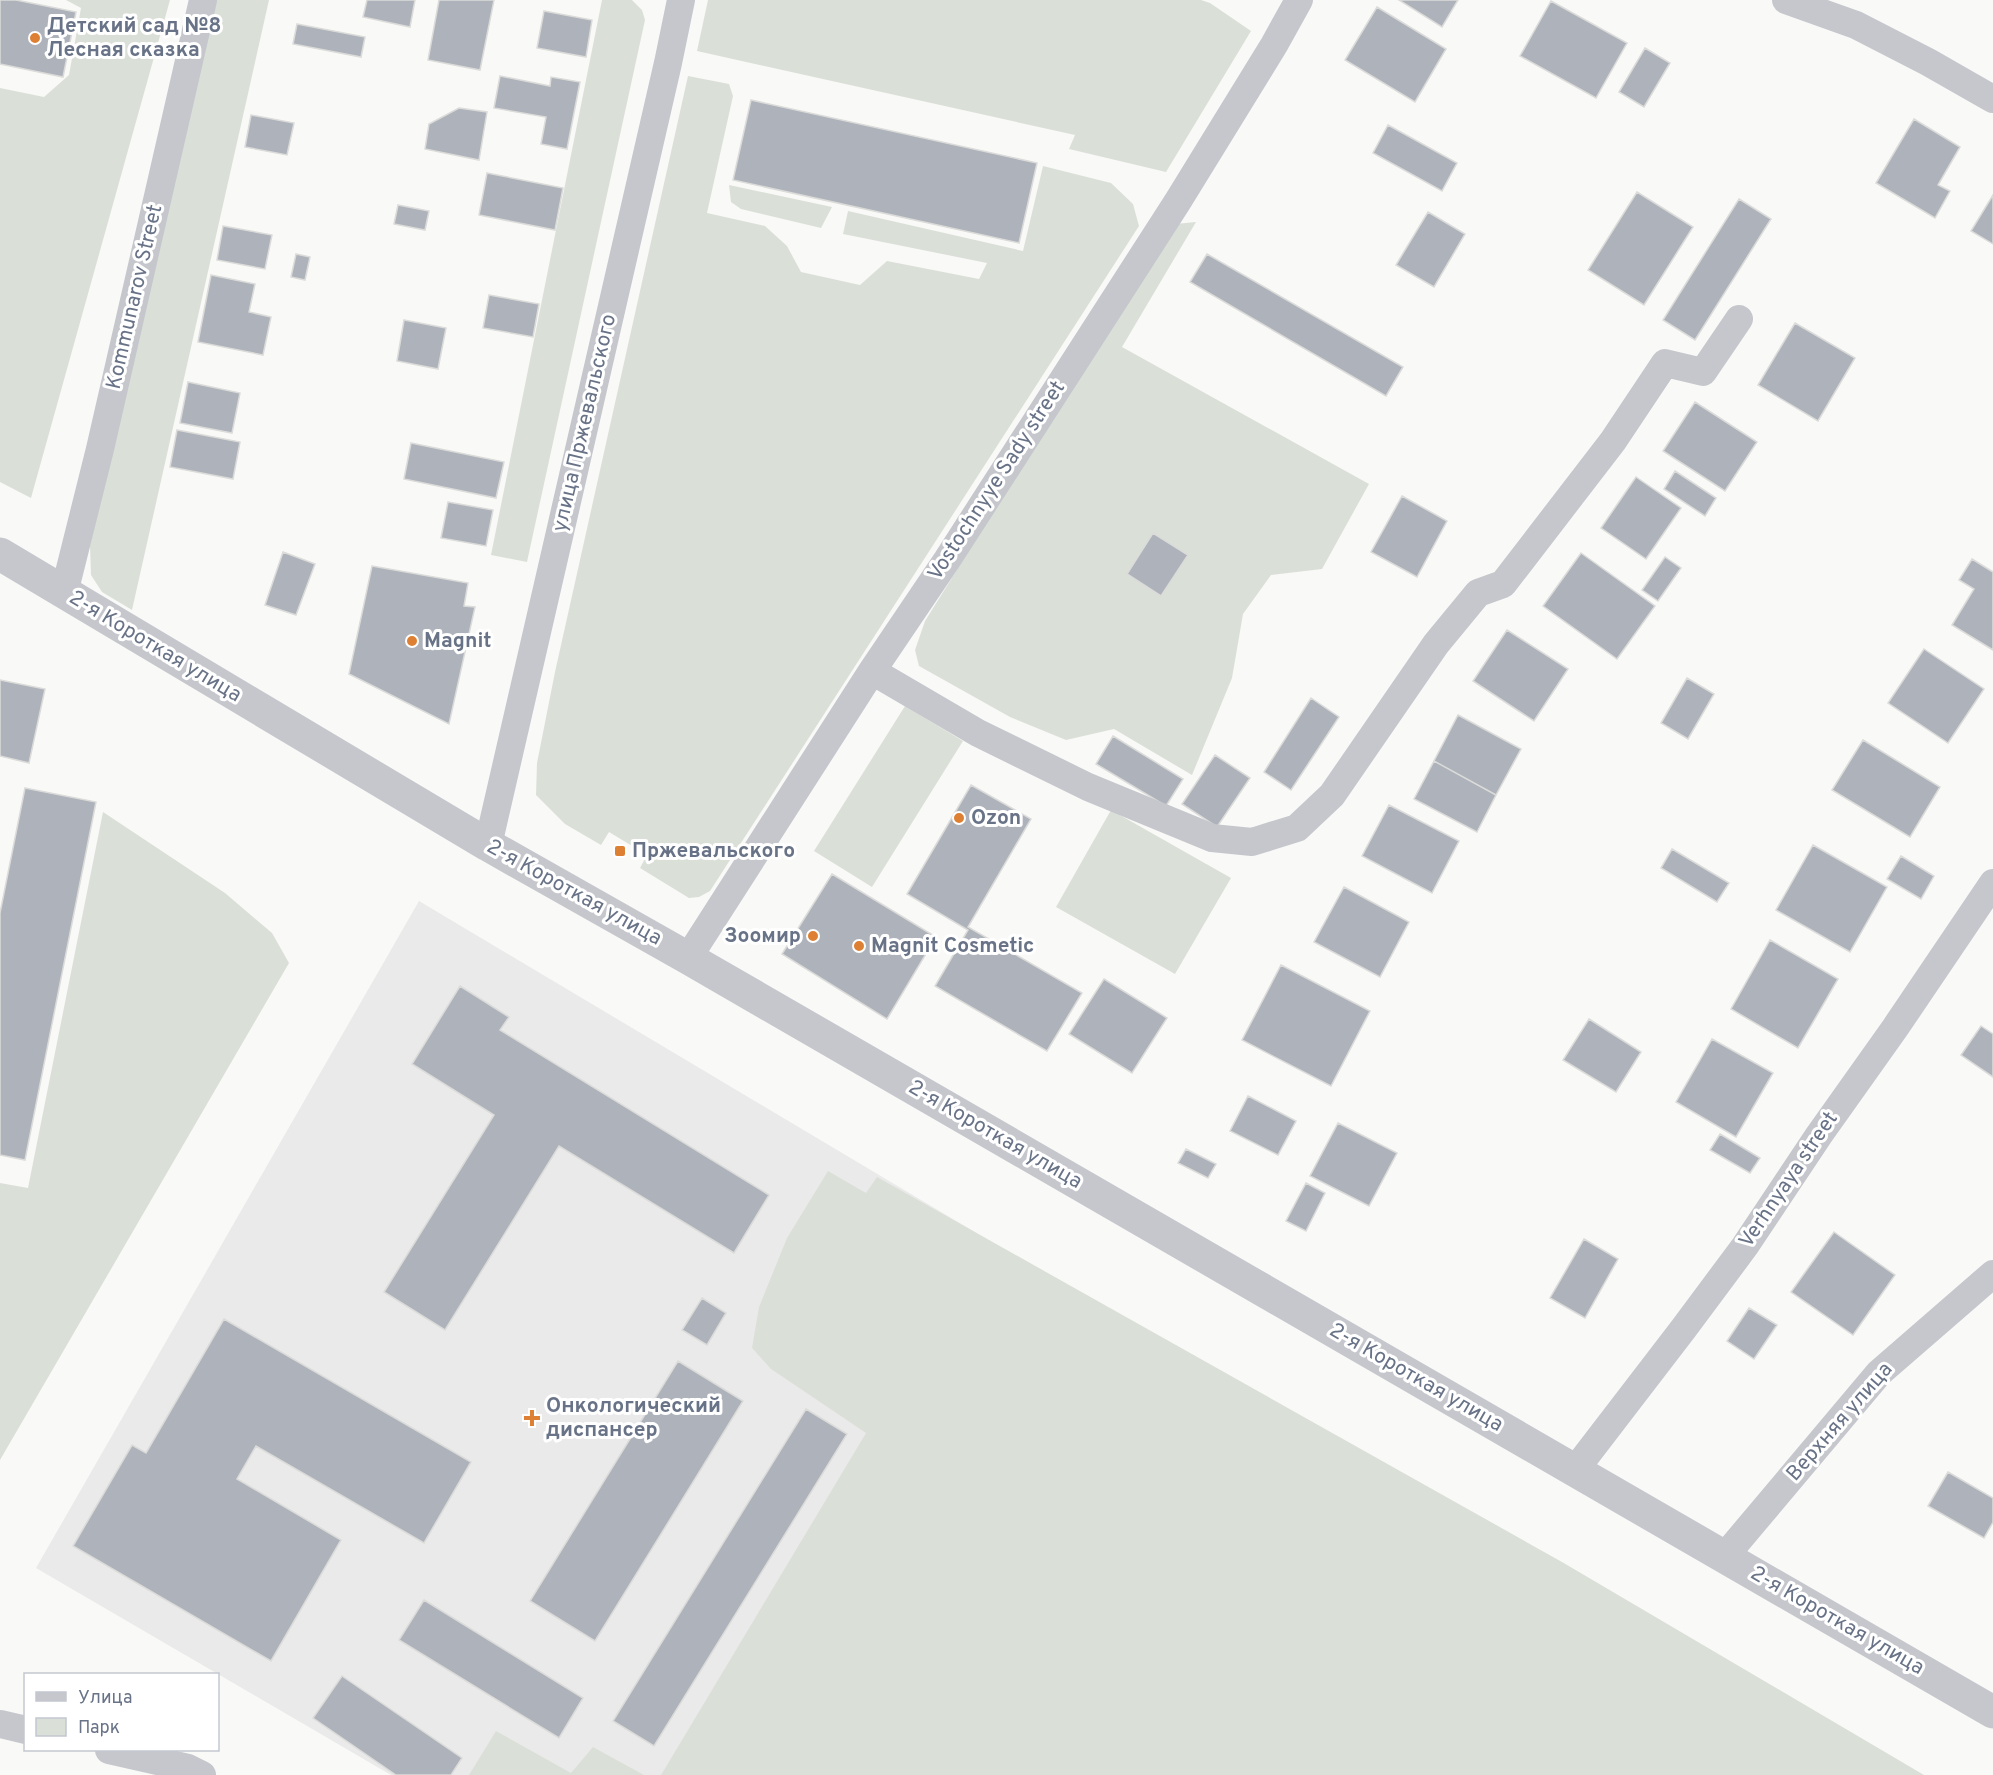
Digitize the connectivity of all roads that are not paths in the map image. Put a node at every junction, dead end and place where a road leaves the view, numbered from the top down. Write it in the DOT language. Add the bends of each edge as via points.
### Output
graph roads {
  1 [pos="202,0"];
  2 [pos="681,0"];
  3 [pos="1299,0"];
  4 [pos="1786,0"];
  5 [pos="1993,99"];
  6 [pos="1739,319"];
  7 [pos="0,554"];
  8 [pos="64,593"];
  9 [pos="872,671"];
  10 [pos="488,845"];
  11 [pos="1993,883"];
  12 [pos="688,958"];
  13 [pos="1993,1274"];
  14 [pos="1575,1470"];
  15 [pos="1725,1556"];
  16 [pos="1993,1712"];
  17 [pos="0,1724"];
  18 [pos="24,1730"];
  19 [pos="117,1751"];
  20 [pos="202,1775"];
  1 -- 8 [label="street, Kommunarov Street"];
  2 -- 10 [label="street, улица Пржевальского"];
  3 -- 9 [label="street, Vostochnyye Sady street" via="1178,201"];
  4 -- 5 [label="street" via="1856,25"];
  6 -- 9 [label="street" via="1702,372 1665,363 1613,441 1503,584 1478,593 1436,644 1332,795 1297,828 1252,842 1212,838 1088,787 978,733"];
  7 -- 8 [label="street, 2-я Короткая улица"];
  8 -- 10 [label="street, 2-я Короткая улица"];
  9 -- 12 [label="street, Vostochnyye Sady street"];
  10 -- 12 [label="street, 2-я Короткая улица"];
  11 -- 14 [label="street, Verhnyaya street" via="1738,1255"];
  12 -- 14 [label="street, 2-я Короткая улица"];
  13 -- 15 [label="street, Верхняя улица" via="1879,1373"];
  14 -- 15 [label="street, 2-я Короткая улица"];
  15 -- 16 [label="street, 2-я Короткая улица"];
  17 -- 18 [label="street"];
  19 -- 20 [label="street"];
}
